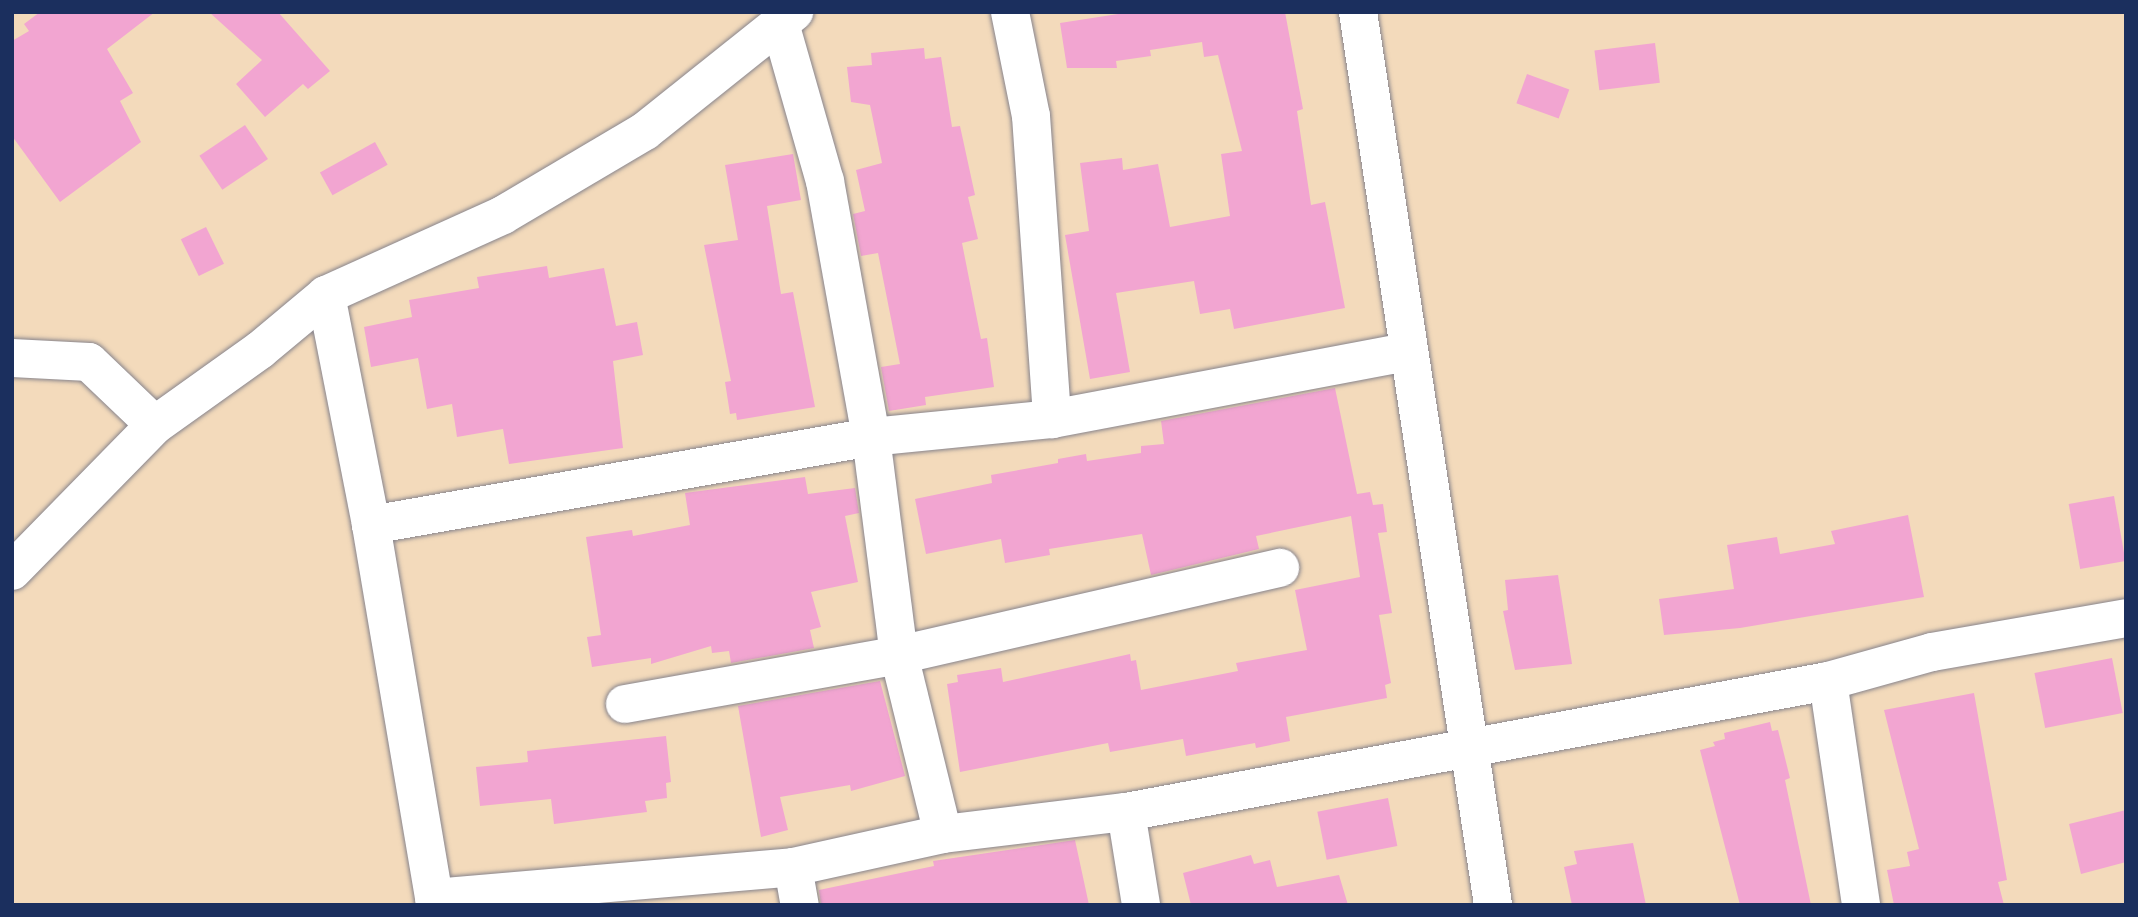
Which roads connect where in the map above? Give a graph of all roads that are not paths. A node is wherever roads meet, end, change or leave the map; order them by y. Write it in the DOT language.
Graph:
graph roads {
  1 [pos="1010,12"];
  2 [pos="1358,12"];
  3 [pos="788,20"];
  4 [pos="326,295"];
  5 [pos="1408,352"];
  6 [pos="12,358"];
  7 [pos="1052,419"];
  8 [pos="155,425"];
  9 [pos="872,437"];
  10 [pos="371,525"];
  11 [pos="1280,568"];
  12 [pos="12,571"];
  13 [pos="2126,618"];
  14 [pos="899,655"];
  15 [pos="1828,681"];
  16 [pos="625,704"];
  17 [pos="1470,750"];
  18 [pos="1126,812"];
  19 [pos="943,834"];
  20 [pos="793,867"];
  21 [pos="435,901"];
  22 [pos="800,905"];
  23 [pos="1141,905"];
  24 [pos="1493,905"];
  25 [pos="1861,905"];
  1 -- 7 [label="street"];
  2 -- 5 [label="street"];
  3 -- 4 [label="street"];
  3 -- 9 [label="street"];
  4 -- 8 [label="street"];
  4 -- 10 [label="street"];
  5 -- 7 [label="street"];
  5 -- 17 [label="street"];
  6 -- 8 [label="street"];
  7 -- 9 [label="street"];
  8 -- 12 [label="street"];
  9 -- 10 [label="street"];
  9 -- 14 [label="street"];
  10 -- 21 [label="street"];
  11 -- 14 [label="street"];
  13 -- 15 [label="street"];
  14 -- 16 [label="street"];
  14 -- 19 [label="street"];
  15 -- 17 [label="street"];
  15 -- 25 [label="street"];
  17 -- 18 [label="street"];
  17 -- 24 [label="street"];
  18 -- 19 [label="street"];
  18 -- 23 [label="street"];
  19 -- 20 [label="street"];
  20 -- 21 [label="street"];
  20 -- 22 [label="street"];
}
